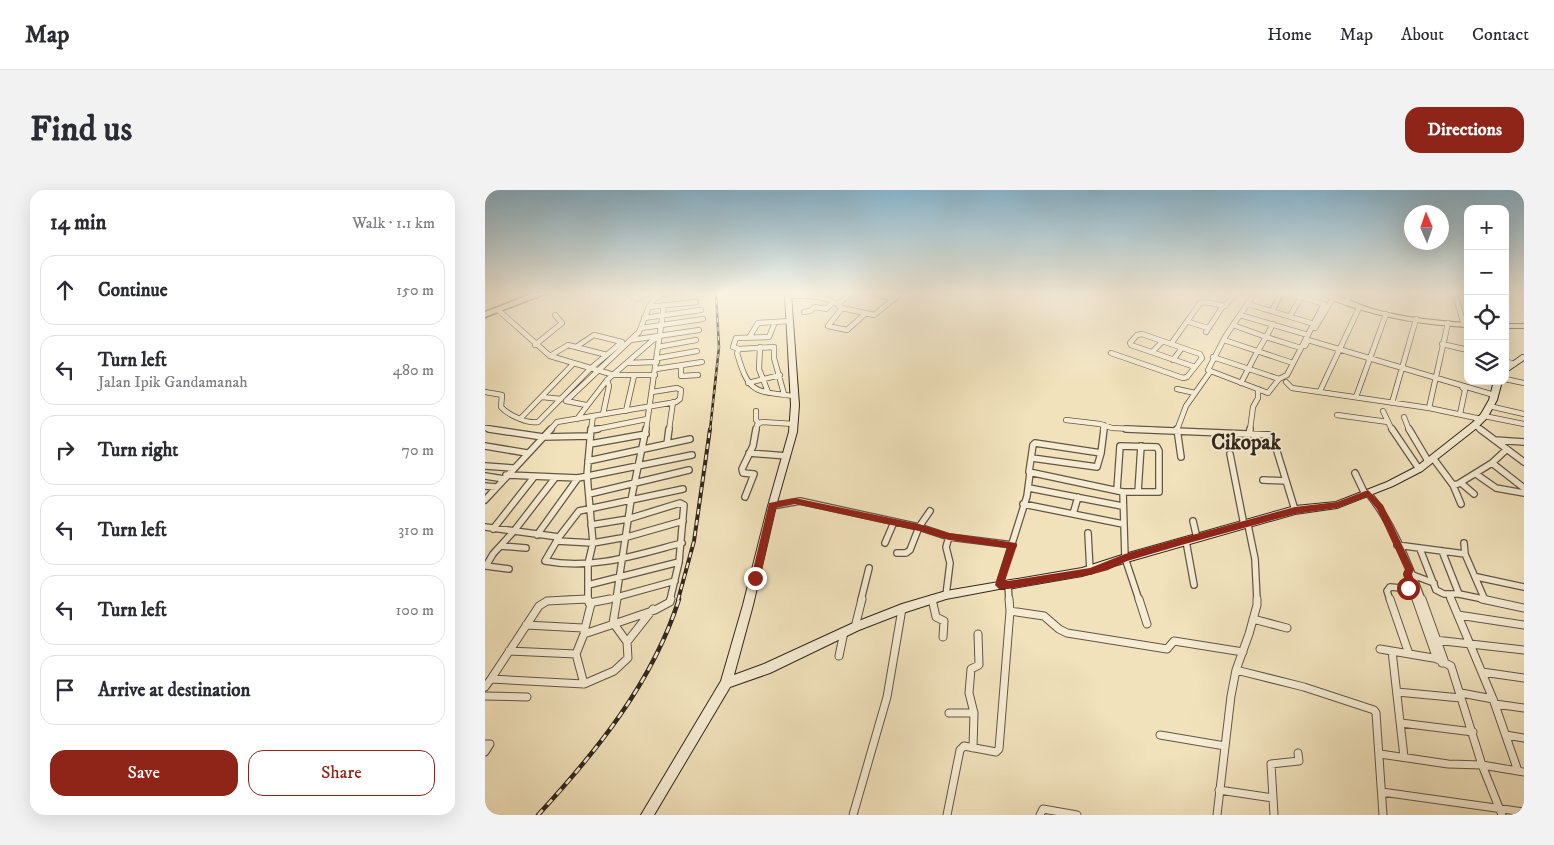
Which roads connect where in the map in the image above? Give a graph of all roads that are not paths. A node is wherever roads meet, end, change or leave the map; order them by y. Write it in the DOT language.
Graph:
graph roads {
  1 [pos="513,323"];
  2 [pos="562,323"];
  3 [pos="642,323"];
  4 [pos="675,323"];
  5 [pos="759,323"];
  6 [pos="774,323"];
  7 [pos="790,323"];
  8 [pos="829,323"];
  9 [pos="855,323"];
  10 [pos="1188,323"];
  11 [pos="1192,323"];
  12 [pos="1212,323"];
  13 [pos="1270,323"];
  14 [pos="1317,323"];
  15 [pos="1351,323"];
  16 [pos="1383,323"];
  17 [pos="1415,323"];
  18 [pos="1448,323"];
  19 [pos="1450,323"];
  20 [pos="1273,324"];
  21 [pos="1314,324"];
  22 [pos="662,325"];
  23 [pos="1233,325"];
  24 [pos="1464,325"];
  25 [pos="1509,326"];
  26 [pos="1524,326"];
  27 [pos="641,328"];
  28 [pos="699,330"];
  29 [pos="659,336"];
  30 [pos="750,336"];
  31 [pos="1267,337"];
  32 [pos="1307,338"];
  33 [pos="1224,339"];
  34 [pos="631,340"];
  35 [pos="696,340"];
  36 [pos="1162,342"];
  37 [pos="1171,344"];
  38 [pos="1442,344"];
  39 [pos="535,345"];
  40 [pos="576,347"];
  41 [pos="658,347"];
  42 [pos="760,347"];
  43 [pos="1182,348"];
  44 [pos="1339,348"];
  45 [pos="739,349"];
  46 [pos="1302,349"];
  47 [pos="1464,349"];
  48 [pos="697,351"];
  49 [pos="1258,351"];
  50 [pos="1152,352"];
  51 [pos="1111,353"];
  52 [pos="607,355"];
  53 [pos="550,356"];
  54 [pos="1213,357"];
  55 [pos="1524,357"];
  56 [pos="1370,358"];
  57 [pos="657,360"];
  58 [pos="1173,360"];
  59 [pos="702,362"];
  60 [pos="1294,362"];
  61 [pos="1509,362"];
  62 [pos="627,363"];
  63 [pos="573,364"];
  64 [pos="1514,364"];
  65 [pos="681,365"];
  66 [pos="1195,366"];
  67 [pos="1402,368"];
  68 [pos="1509,368"];
  69 [pos="590,369"];
  70 [pos="1249,369"];
  71 [pos="596,371"];
  72 [pos="655,372"];
  73 [pos="1210,372"];
  74 [pos="613,375"];
  75 [pos="698,375"];
  76 [pos="780,375"];
  77 [pos="633,376"];
  78 [pos="1435,378"];
  79 [pos="1279,379"];
  80 [pos="607,380"];
  81 [pos="761,380"];
  82 [pos="1509,380"];
  83 [pos="1286,382"];
  84 [pos="1241,383"];
  85 [pos="1524,383"];
  86 [pos="748,384"];
  87 [pos="1497,385"];
  88 [pos="1462,387"];
  89 [pos="1177,389"];
  90 [pos="1258,389"];
  91 [pos="1320,390"];
  92 [pos="485,392"];
  93 [pos="652,392"];
  94 [pos="768,392"];
  95 [pos="1195,393"];
  96 [pos="784,394"];
  97 [pos="1494,395"];
  98 [pos="794,396"];
  99 [pos="542,397"];
  100 [pos="1356,397"];
  101 [pos="561,399"];
  102 [pos="673,402"];
  103 [pos="1392,402"];
  104 [pos="586,405"];
  105 [pos="649,406"];
  106 [pos="1489,406"];
  107 [pos="1429,408"];
  108 [pos="626,410"];
  109 [pos="756,411"];
  110 [pos="1383,411"];
  111 [pos="603,414"];
  112 [pos="1460,414"];
  113 [pos="1524,414"];
  114 [pos="593,416"];
  115 [pos="1337,416"];
  116 [pos="1404,417"];
  117 [pos="521,418"];
  118 [pos="577,419"];
  119 [pos="647,420"];
  120 [pos="1066,420"];
  121 [pos="1479,421"];
  122 [pos="1388,422"];
  123 [pos="759,423"];
  124 [pos="794,424"];
  125 [pos="1524,424"];
  126 [pos="1104,425"];
  127 [pos="485,428"];
  128 [pos="492,429"];
  129 [pos="1177,430"];
  130 [pos="591,433"];
  131 [pos="646,434"];
  132 [pos="485,435"];
  133 [pos="1249,435"];
  134 [pos="543,437"];
  135 [pos="690,440"];
  136 [pos="1496,440"];
  137 [pos="1524,442"];
  138 [pos="590,444"];
  139 [pos="667,444"];
  140 [pos="485,446"];
  141 [pos="1141,446"];
  142 [pos="643,449"];
  143 [pos="1507,449"];
  144 [pos="527,453"];
  145 [pos="749,453"];
  146 [pos="1101,453"];
  147 [pos="1230,454"];
  148 [pos="692,455"];
  149 [pos="787,456"];
  150 [pos="1032,458"];
  151 [pos="1181,458"];
  152 [pos="588,460"];
  153 [pos="1431,460"];
  154 [pos="1524,462"];
  155 [pos="1492,463"];
  156 [pos="639,465"];
  157 [pos="485,466"];
  158 [pos="513,468"];
  159 [pos="1419,468"];
  160 [pos="689,470"];
  161 [pos="1030,473"];
  162 [pos="1355,474"];
  163 [pos="1476,474"];
  164 [pos="587,475"];
  165 [pos="485,476"];
  166 [pos="507,476"];
  167 [pos="534,477"];
  168 [pos="555,478"];
  169 [pos="578,478"];
  170 [pos="1263,480"];
  171 [pos="637,481"];
  172 [pos="1285,481"];
  173 [pos="1461,483"];
  174 [pos="1453,485"];
  175 [pos="485,486"];
  176 [pos="496,488"];
  177 [pos="1029,488"];
  178 [pos="1524,488"];
  179 [pos="683,489"];
  180 [pos="1117,490"];
  181 [pos="1123,492"];
  182 [pos="1138,492"];
  183 [pos="1524,493"];
  184 [pos="589,494"];
  185 [pos="1366,494"];
  186 [pos="1474,494"];
  187 [pos="745,497"];
  188 [pos="1078,497"];
  189 [pos="485,500"];
  190 [pos="631,500"];
  191 [pos="1023,504"];
  192 [pos="1461,504"];
  193 [pos="485,505"];
  194 [pos="772,506"];
  195 [pos="1122,506"];
  196 [pos="589,509"];
  197 [pos="1295,510"];
  198 [pos="930,511"];
  199 [pos="1073,514"];
  200 [pos="628,518"];
  201 [pos="683,521"];
  202 [pos="1193,521"];
  203 [pos="894,522"];
  204 [pos="1123,524"];
  205 [pos="591,525"];
  206 [pos="1246,525"];
  207 [pos="919,527"];
  208 [pos="485,528"];
  209 [pos="493,529"];
  210 [pos="514,531"];
  211 [pos="1088,533"];
  212 [pos="537,535"];
  213 [pos="627,537"];
  214 [pos="949,537"];
  215 [pos="1197,538"];
  216 [pos="558,539"];
  217 [pos="1185,541"];
  218 [pos="1464,542"];
  219 [pos="593,543"];
  220 [pos="682,543"];
  221 [pos="885,544"];
  222 [pos="1013,545"];
  223 [pos="1397,545"];
  224 [pos="501,546"];
  225 [pos="525,548"];
  226 [pos="1420,549"];
  227 [pos="1442,551"];
  228 [pos="897,553"];
  229 [pos="1465,554"];
  230 [pos="623,558"];
  231 [pos="1125,558"];
  232 [pos="679,562"];
  233 [pos="589,564"];
  234 [pos="869,568"];
  235 [pos="509,569"];
  236 [pos="1090,572"];
  237 [pos="1410,573"];
  238 [pos="619,577"];
  239 [pos="1477,577"];
  240 [pos="675,581"];
  241 [pos="1434,583"];
  242 [pos="588,585"];
  243 [pos="1004,585"];
  244 [pos="1194,585"];
  245 [pos="1524,587"];
  246 [pos="1413,589"];
  247 [pos="1459,594"];
  248 [pos="946,595"];
  249 [pos="1449,595"];
  250 [pos="618,597"];
  251 [pos="932,598"];
  252 [pos="1485,600"];
  253 [pos="589,602"];
  254 [pos="1421,605"];
  255 [pos="1524,608"];
  256 [pos="653,609"];
  257 [pos="901,609"];
  258 [pos="1010,611"];
  259 [pos="1458,615"];
  260 [pos="1253,619"];
  261 [pos="613,623"];
  262 [pos="1147,624"];
  263 [pos="526,625"];
  264 [pos="1524,625"];
  265 [pos="855,626"];
  266 [pos="1287,628"];
  267 [pos="583,631"];
  268 [pos="844,632"];
  269 [pos="978,634"];
  270 [pos="943,637"];
  271 [pos="1434,640"];
  272 [pos="627,642"];
  273 [pos="1470,644"];
  274 [pos="1380,649"];
  275 [pos="1524,650"];
  276 [pos="509,651"];
  277 [pos="1392,651"];
  278 [pos="1243,652"];
  279 [pos="576,654"];
  280 [pos="1409,654"];
  281 [pos="839,656"];
  282 [pos="1441,661"];
  283 [pos="1236,670"];
  284 [pos="1482,672"];
  285 [pos="1524,678"];
  286 [pos="491,679"];
  287 [pos="726,683"];
  288 [pos="584,684"];
  289 [pos="485,687"];
  290 [pos="1397,692"];
  291 [pos="485,696"];
  292 [pos="1461,696"];
  293 [pos="527,697"];
  294 [pos="1494,701"];
  295 [pos="1524,708"];
  296 [pos="949,713"];
  297 [pos="974,713"];
  298 [pos="1401,723"];
  299 [pos="1473,732"];
  300 [pos="1160,735"];
  301 [pos="1506,736"];
  302 [pos="1524,738"];
  303 [pos="485,744"];
  304 [pos="1225,746"];
  305 [pos="973,748"];
  306 [pos="485,752"];
  307 [pos="1298,753"];
  308 [pos="1380,754"];
  309 [pos="1404,757"];
  310 [pos="1482,765"];
  311 [pos="1521,772"];
  312 [pos="1219,790"];
  313 [pos="1383,792"];
  314 [pos="1273,798"];
  315 [pos="1501,812"];
  316 [pos="1524,812"];
  317 [pos="647,815"];
  318 [pos="853,815"];
  319 [pos="947,815"];
  320 [pos="1040,815"];
  321 [pos="1071,815"];
  322 [pos="1217,815"];
  323 [pos="1274,815"];
  324 [pos="1383,815"];
  1 -- 39 [label="street"];
  2 -- 39 [label="street"];
  3 -- 27 [label="street"];
  4 -- 22 [label="street"];
  5 -- 30 [label="street"];
  6 -- 30 [label="street"];
  7 -- 98 [label="street"];
  8 -- 9 [label="street"];
  10 -- 37 [label="street"];
  11 -- 12 [label="street"];
  13 -- 20 [label="street"];
  14 -- 32 [label="street"];
  15 -- 44 [label="street"];
  16 -- 56 [label="street"];
  17 -- 67 [label="street"];
  18 -- 38 [label="street"];
  19 -- 24 [label="main road"];
  20 -- 31 [label="street"];
  20 -- 32 [label="street"];
  21 -- 32 [label="street"];
  22 -- 27 [label="street"];
  22 -- 29 [label="street"];
  23 -- 31 [label="street"];
  23 -- 33 [label="street"];
  25 -- 26 [label="main road"];
  27 -- 34 [label="street"];
  28 -- 29 [label="street"];
  29 -- 34 [label="street"];
  29 -- 41 [label="street"];
  29 -- 62 [label="street"];
  30 -- 45 [label="street"];
  31 -- 46 [label="street"];
  31 -- 49 [label="street"];
  32 -- 44 [label="street"];
  32 -- 46 [label="street"];
  33 -- 49 [label="street"];
  33 -- 54 [label="street"];
  34 -- 71 [label="street"];
  35 -- 41 [label="street"];
  36 -- 37 [label="street"];
  36 -- 50 [label="street"];
  36 -- 50 [label="street"];
  37 -- 43 [label="street"];
  38 -- 47 [label="street"];
  38 -- 78 [label="street"];
  39 -- 53 [label="street"];
  40 -- 52 [label="street"];
  40 -- 52 [label="street"];
  40 -- 53 [label="street"];
  41 -- 57 [label="street"];
  42 -- 45 [label="street"];
  42 -- 76 [label="street"];
  42 -- 81 [label="street"];
  43 -- 58 [label="street"];
  43 -- 66 [label="street"];
  44 -- 56 [label="street"];
  44 -- 91 [label="street"];
  45 -- 86 [label="street"];
  46 -- 60 [label="street"];
  48 -- 57 [label="street"];
  49 -- 60 [label="street"];
  49 -- 70 [label="street"];
  50 -- 58 [label="street"];
  51 -- 66 [label="street"];
  52 -- 69 [label="street"];
  53 -- 63 [label="street"];
  54 -- 70 [label="street"];
  54 -- 73 [label="street"];
  55 -- 64 [label="street"];
  56 -- 67 [label="street"];
  56 -- 100 [label="street"];
  57 -- 62 [label="street"];
  57 -- 72 [label="street"];
  58 -- 66 [label="street"];
  59 -- 65 [label="street"];
  60 -- 79 [label="street"];
  61 -- 64 [label="street"];
  62 -- 74 [label="street"];
  63 -- 69 [label="street"];
  63 -- 99 [label="street"];
  64 -- 68 [label="street"];
  65 -- 72 [label="street"];
  65 -- 75 [label="street"];
  67 -- 78 [label="street"];
  67 -- 103 [label="street"];
  69 -- 71 [label="street"];
  69 -- 101 [label="street"];
  70 -- 79 [label="street"];
  70 -- 84 [label="street"];
  71 -- 74 [label="street"];
  71 -- 104 [label="street"];
  72 -- 77 [label="street"];
  72 -- 93 [label="street"];
  73 -- 84 [label="street"];
  73 -- 95 [label="street"];
  74 -- 77 [label="street"];
  74 -- 80 [label="street"];
  76 -- 81 [label="street"];
  76 -- 96 [label="street"];
  77 -- 108 [label="street"];
  78 -- 88 [label="street"];
  78 -- 107 [label="street"];
  79 -- 90 [label="street"];
  80 -- 104 [label="street"];
  80 -- 111 [label="street"];
  81 -- 86 [label="street"];
  81 -- 94 [label="street"];
  82 -- 85 [label="street"];
  83 -- 91 [label="street"];
  84 -- 90 [label="street"];
  86 -- 94 [label="street"];
  87 -- 97 [label="street"];
  88 -- 97 [label="street"];
  88 -- 112 [label="street"];
  89 -- 95 [label="street"];
  90 -- 133 [label="street"];
  91 -- 100 [label="street"];
  92 -- 117 [label="street"];
  93 -- 102 [label="street"];
  93 -- 105 [label="street"];
  94 -- 96 [label="street"];
  95 -- 129 [label="street"];
  96 -- 98 [label="street"];
  97 -- 106 [label="street"];
  98 -- 124 [label="street"];
  99 -- 101 [label="street"];
  99 -- 117 [label="street"];
  100 -- 103 [label="street"];
  101 -- 117 [label="street"];
  102 -- 105 [label="street"];
  102 -- 139 [label="street"];
  103 -- 107 [label="street"];
  104 -- 118 [label="street"];
  105 -- 108 [label="street"];
  105 -- 119 [label="street"];
  106 -- 113 [label="street"];
  106 -- 121 [label="street"];
  107 -- 112 [label="street"];
  108 -- 111 [label="street"];
  109 -- 123 [label="street"];
  110 -- 122 [label="street"];
  111 -- 114 [label="street"];
  112 -- 121 [label="street"];
  114 -- 118 [label="street"];
  114 -- 130 [label="street"];
  115 -- 122 [label="street"];
  116 -- 153 [label="street"];
  118 -- 134 [label="street"];
  119 -- 130 [label="street"];
  119 -- 131 [label="street"];
  120 -- 126 [label="street"];
  121 -- 125 [label="street"];
  121 -- 136 [label="street"];
  121 -- 153 [label="street"];
  122 -- 159 [label="street"];
  123 -- 124 [label="street"];
  123 -- 145 [label="street"];
  124 -- 149 [label="street"];
  126 -- 129 [label="street"];
  126 -- 146 [label="street"];
  127 -- 128 [label="street"];
  128 -- 132 [label="street"];
  128 -- 134 [label="street"];
  129 -- 133 [label="street"];
  129 -- 151 [label="street"];
  130 -- 134 [label="street"];
  130 -- 138 [label="street"];
  131 -- 138 [label="street"];
  131 -- 142 [label="street"];
  133 -- 172 [label="street"];
  134 -- 144 [label="street"];
  135 -- 139 [label="street"];
  136 -- 137 [label="street"];
  136 -- 143 [label="street"];
  138 -- 152 [label="street"];
  139 -- 142 [label="street"];
  140 -- 144 [label="street"];
  141 -- 180 [label="street"];
  141 -- 182 [label="street"];
  141 -- 182 [label="street"];
  142 -- 152 [label="street"];
  142 -- 156 [label="street"];
  143 -- 154 [label="street"];
  143 -- 155 [label="street"];
  144 -- 158 [label="street"];
  145 -- 149 [label="street"];
  145 -- 187 [label="street"];
  146 -- 150 [label="street"];
  146 -- 150 [label="street"];
  147 -- 206 [label="street"];
  148 -- 156 [label="street"];
  149 -- 194 [label="street"];
  150 -- 161 [label="street"];
  152 -- 164 [label="street"];
  153 -- 159 [label="street"];
  153 -- 174 [label="street"];
  155 -- 163 [label="street"];
  155 -- 178 [label="street"];
  156 -- 164 [label="street"];
  156 -- 171 [label="street"];
  157 -- 158 [label="street"];
  158 -- 166 [label="street"];
  159 -- 185 [label="street"];
  160 -- 171 [label="street"];
  161 -- 177 [label="street"];
  161 -- 180 [label="street"];
  162 -- 185 [label="street"];
  163 -- 173 [label="street"];
  163 -- 183 [label="street"];
  164 -- 169 [label="street"];
  164 -- 184 [label="street"];
  165 -- 166 [label="street"];
  166 -- 167 [label="street"];
  166 -- 176 [label="street"];
  166 -- 193 [label="street"];
  167 -- 168 [label="street"];
  167 -- 209 [label="street"];
  168 -- 169 [label="street"];
  168 -- 210 [label="street"];
  169 -- 212 [label="street"];
  170 -- 172 [label="street"];
  171 -- 184 [label="street"];
  171 -- 190 [label="street"];
  172 -- 197 [label="street"];
  173 -- 174 [label="street"];
  173 -- 186 [label="street"];
  174 -- 192 [label="street"];
  175 -- 176 [label="street"];
  176 -- 189 [label="street"];
  177 -- 188 [label="street"];
  177 -- 191 [label="street"];
  179 -- 190 [label="street"];
  180 -- 181 [label="street"];
  181 -- 182 [label="street"];
  181 -- 195 [label="street"];
  184 -- 196 [label="street"];
  185 -- 197 [label="street"];
  185 -- 223 [label="street"];
  188 -- 195 [label="street"];
  188 -- 199 [label="street"];
  190 -- 196 [label="street"];
  190 -- 200 [label="street"];
  191 -- 199 [label="street"];
  191 -- 222 [label="street"];
  194 -- 203 [label="street"];
  194 -- 287 [label="street"];
  195 -- 204 [label="street"];
  196 -- 205 [label="street"];
  196 -- 216 [label="street"];
  197 -- 206 [label="street"];
  198 -- 207 [label="street"];
  199 -- 204 [label="street"];
  200 -- 201 [label="street"];
  200 -- 205 [label="street"];
  200 -- 213 [label="street"];
  201 -- 213 [label="street"];
  201 -- 220 [label="street"];
  202 -- 215 [label="street"];
  203 -- 207 [label="street"];
  203 -- 221 [label="street"];
  204 -- 231 [label="street"];
  205 -- 219 [label="street"];
  206 -- 215 [label="street"];
  206 -- 260 [label="street"];
  207 -- 214 [label="street"];
  207 -- 228 [label="street"];
  208 -- 209 [label="street"];
  209 -- 210 [label="street"];
  210 -- 212 [label="street"];
  210 -- 224 [label="street"];
  211 -- 236 [label="street"];
  212 -- 216 [label="street"];
  213 -- 219 [label="street"];
  213 -- 230 [label="street"];
  214 -- 222 [label="street"];
  214 -- 248 [label="street"];
  215 -- 217 [label="street"];
  216 -- 219 [label="street"];
  216 -- 233 [label="street"];
  217 -- 231 [label="street"];
  217 -- 244 [label="street"];
  218 -- 229 [label="street"];
  219 -- 233 [label="street"];
  220 -- 230 [label="street"];
  220 -- 232 [label="street"];
  222 -- 243 [label="street"];
  223 -- 226 [label="street"];
  223 -- 237 [label="street"];
  224 -- 225 [label="street"];
  224 -- 235 [label="street"];
  226 -- 227 [label="street"];
  226 -- 241 [label="street"];
  227 -- 229 [label="street"];
  227 -- 247 [label="street"];
  229 -- 239 [label="street"];
  230 -- 233 [label="street"];
  230 -- 238 [label="street"];
  231 -- 236 [label="street"];
  231 -- 262 [label="street"];
  232 -- 238 [label="street"];
  232 -- 240 [label="street"];
  233 -- 242 [label="street"];
  234 -- 265 [label="street"];
  236 -- 243 [label="street"];
  237 -- 241 [label="street"];
  237 -- 246 [label="street"];
  237 -- 254 [label="street"];
  238 -- 242 [label="street"];
  238 -- 250 [label="street"];
  239 -- 245 [label="street"];
  239 -- 252 [label="street"];
  240 -- 250 [label="street"];
  240 -- 256 [label="street"];
  241 -- 249 [label="street"];
  242 -- 253 [label="street"];
  243 -- 248 [label="street"];
  243 -- 258 [label="street"];
  246 -- 254 [label="street"];
  246 -- 280 [label="street"];
  247 -- 249 [label="street"];
  247 -- 252 [label="street"];
  248 -- 251 [label="street"];
  249 -- 259 [label="street"];
  250 -- 253 [label="street"];
  250 -- 261 [label="street"];
  251 -- 257 [label="street"];
  251 -- 270 [label="street"];
  252 -- 255 [label="street"];
  253 -- 263 [label="street"];
  253 -- 267 [label="street"];
  254 -- 271 [label="street"];
  256 -- 261 [label="street"];
  256 -- 272 [label="street"];
  257 -- 265 [label="street"];
  257 -- 318 [label="street"];
  258 -- 278 [label="street"];
  258 -- 305 [label="street"];
  259 -- 264 [label="street"];
  259 -- 273 [label="street"];
  260 -- 266 [label="street"];
  260 -- 278 [label="street"];
  261 -- 267 [label="street"];
  261 -- 272 [label="street"];
  263 -- 267 [label="street"];
  263 -- 276 [label="street"];
  265 -- 268 [label="street"];
  267 -- 279 [label="street"];
  268 -- 281 [label="street"];
  268 -- 287 [label="street"];
  269 -- 297 [label="street"];
  271 -- 273 [label="street"];
  271 -- 282 [label="street"];
  272 -- 288 [label="street"];
  273 -- 275 [label="street"];
  273 -- 284 [label="street"];
  274 -- 277 [label="street"];
  276 -- 279 [label="street"];
  276 -- 286 [label="street"];
  277 -- 280 [label="street"];
  277 -- 290 [label="street"];
  278 -- 283 [label="street"];
  279 -- 288 [label="street"];
  280 -- 282 [label="street"];
  282 -- 292 [label="street"];
  283 -- 304 [label="street"];
  283 -- 308 [label="street"];
  284 -- 285 [label="street"];
  284 -- 294 [label="street"];
  286 -- 288 [label="street"];
  286 -- 289 [label="street"];
  287 -- 317 [label="street"];
  290 -- 292 [label="street"];
  290 -- 298 [label="street"];
  291 -- 293 [label="street"];
  292 -- 294 [label="street"];
  292 -- 299 [label="street"];
  294 -- 295 [label="street"];
  294 -- 301 [label="street"];
  296 -- 297 [label="street"];
  297 -- 305 [label="street"];
  298 -- 299 [label="street"];
  298 -- 309 [label="street"];
  299 -- 310 [label="street"];
  300 -- 304 [label="street"];
  301 -- 302 [label="street"];
  301 -- 311 [label="street"];
  303 -- 306 [label="street"];
  304 -- 312 [label="street"];
  305 -- 319 [label="street"];
  307 -- 314 [label="street"];
  308 -- 309 [label="street"];
  308 -- 313 [label="street"];
  309 -- 310 [label="street"];
  310 -- 311 [label="street"];
  310 -- 315 [label="street"];
  312 -- 314 [label="street"];
  312 -- 322 [label="street"];
  313 -- 315 [label="street"];
  313 -- 324 [label="street"];
  314 -- 323 [label="street"];
  315 -- 316 [label="street"];
  320 -- 321 [label="street"];
}
